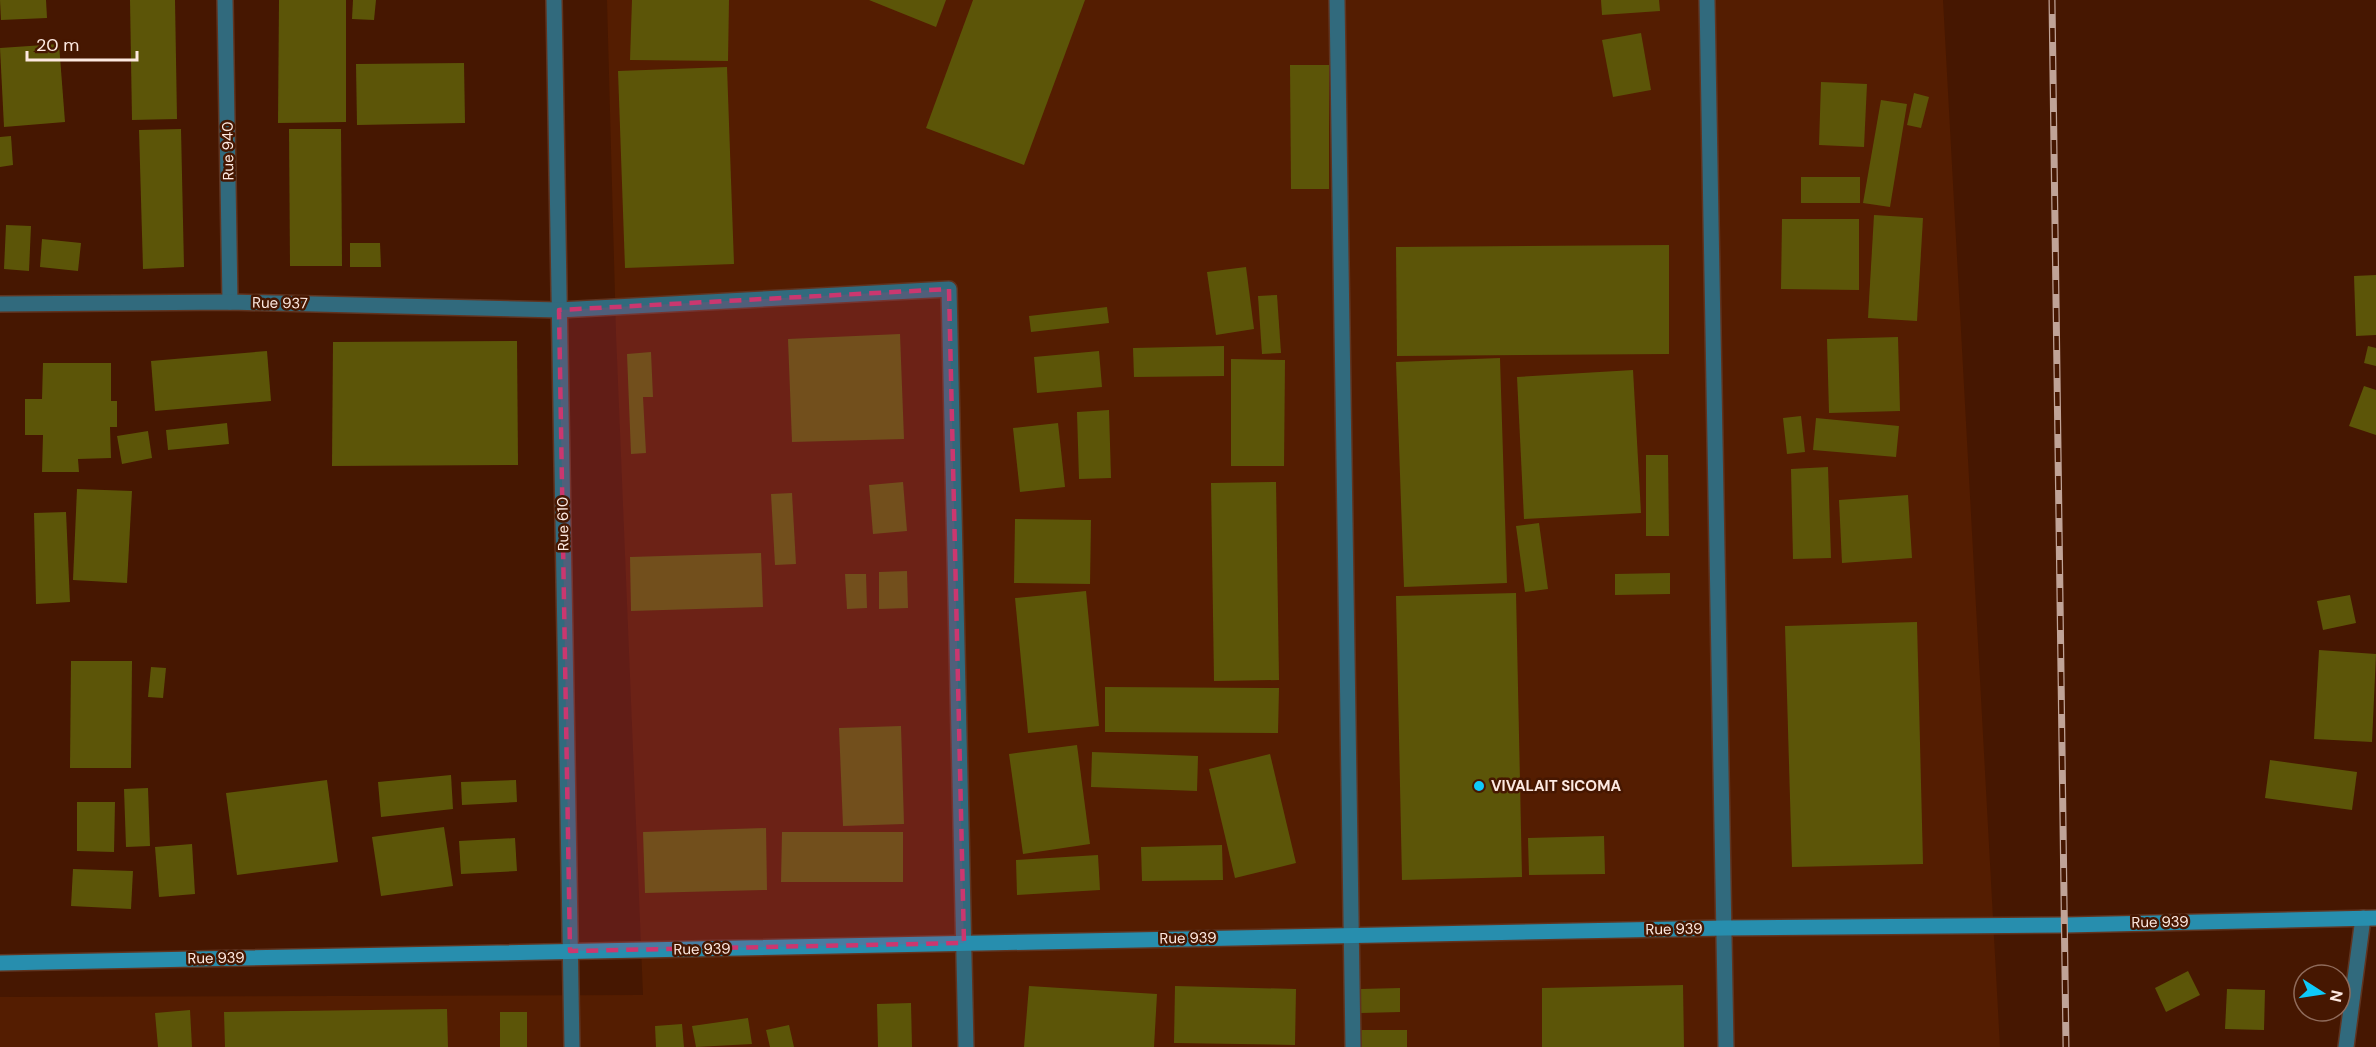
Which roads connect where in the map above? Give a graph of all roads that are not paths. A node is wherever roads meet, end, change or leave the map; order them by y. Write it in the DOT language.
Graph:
graph roads {
  1 [pos="225,0"];
  2 [pos="554,0"];
  3 [pos="1337,0"];
  4 [pos="1707,0"];
  5 [pos="230,302"];
  6 [pos="0,304"];
  7 [pos="559,310"];
  8 [pos="2369,918"];
  9 [pos="1724,928"];
  10 [pos="1352,935"];
  11 [pos="964,943"];
  12 [pos="570,951"];
  13 [pos="0,963"];
  14 [pos="572,1047"];
  15 [pos="966,1047"];
  16 [pos="1353,1047"];
  17 [pos="1726,1047"];
  18 [pos="2346,1047"];
  1 -- 5 [label="street, Rue 940"];
  2 -- 7 [label="street, Rue 610"];
  3 -- 10 [label="street"];
  4 -- 9 [label="street"];
  5 -- 6 [label="street, Rue 937"];
  5 -- 7 [label="street, Rue 937"];
  7 -- 11 [label="street, Rue 937"];
  7 -- 12 [label="street, Rue 610"];
  8 -- 9 [label="main road, Rue 939"];
  8 -- 18 [label="street"];
  9 -- 10 [label="main road, Rue 939"];
  9 -- 17 [label="street"];
  10 -- 11 [label="main road, Rue 939"];
  10 -- 16 [label="street"];
  11 -- 12 [label="main road, Rue 939"];
  11 -- 15 [label="street"];
  12 -- 13 [label="main road, Rue 939"];
  12 -- 14 [label="street, Rue 610"];
}
